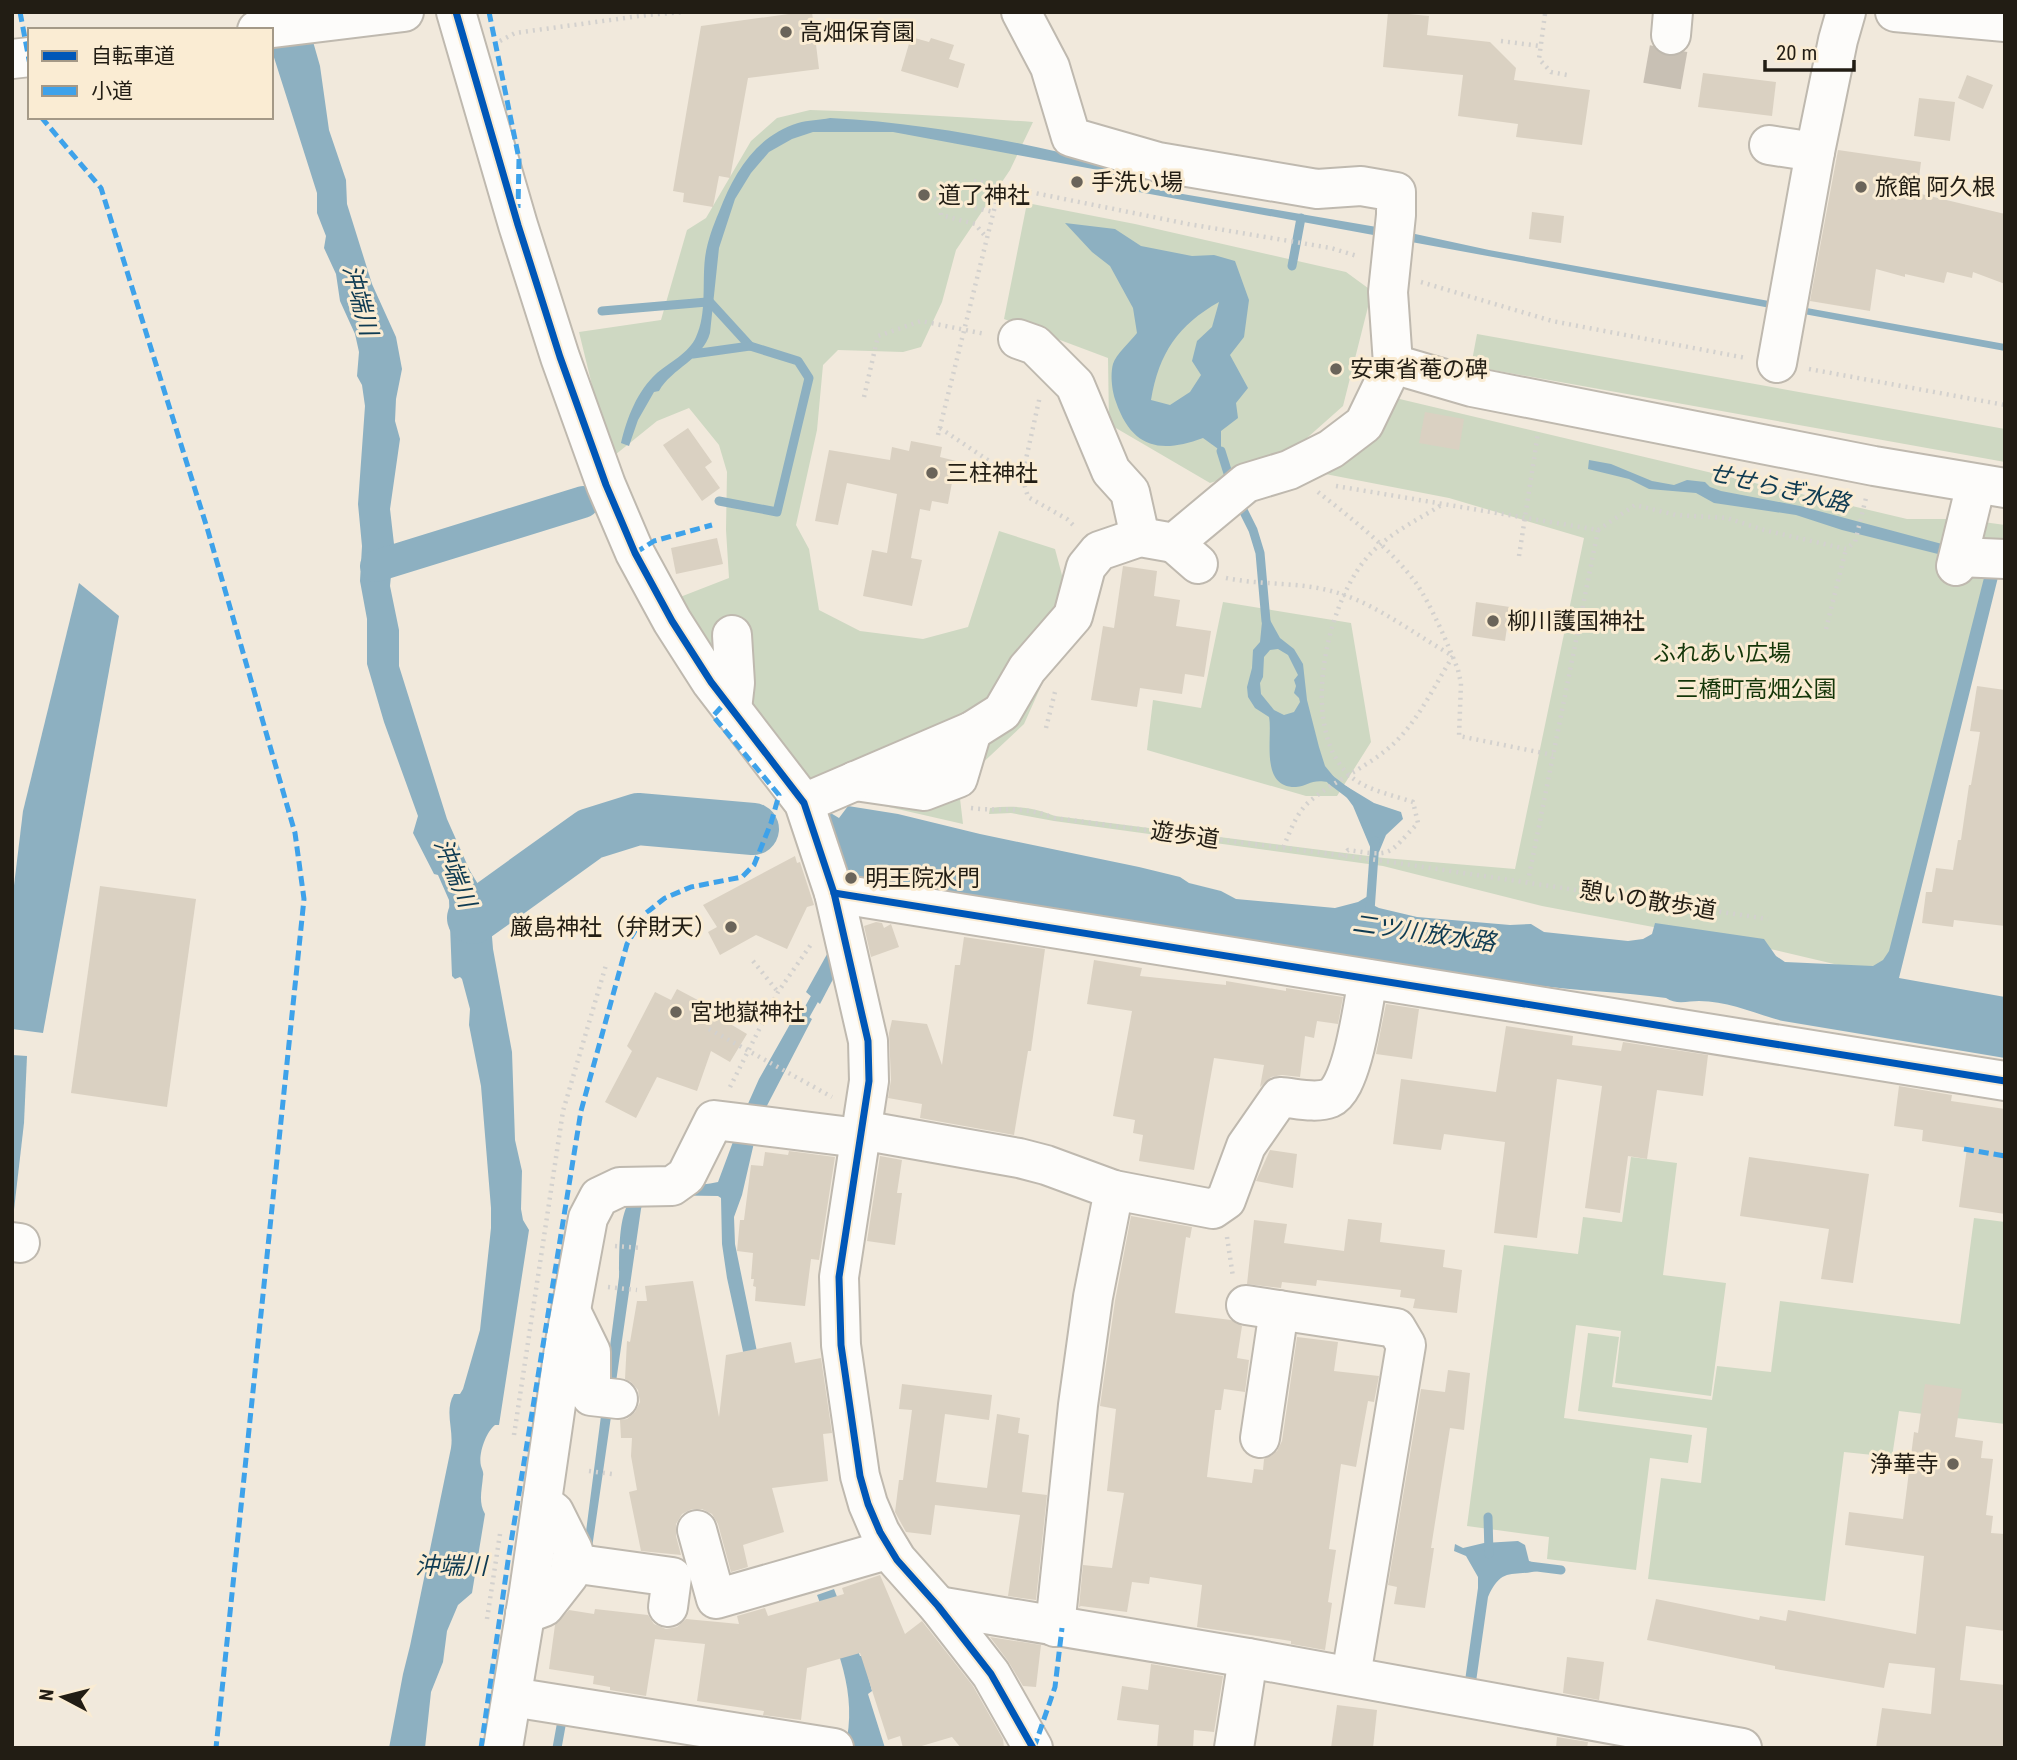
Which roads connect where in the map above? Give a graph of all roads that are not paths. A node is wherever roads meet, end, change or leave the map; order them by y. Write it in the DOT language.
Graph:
graph roads {
  1 [pos="404,12"];
  2 [pos="456,12"];
  3 [pos="1021,12"];
  4 [pos="1846,12"];
  5 [pos="1895,12"];
  6 [pos="2005,22"];
  7 [pos="273,28"];
  8 [pos="1769,145"];
  9 [pos="1815,152"];
  10 [pos="1033,349"];
  11 [pos="1777,363"];
  12 [pos="1393,364"];
  13 [pos="1991,486"];
  14 [pos="1171,548"];
  15 [pos="2005,559"];
  16 [pos="732,635"];
  17 [pos="732,709"];
  18 [pos="804,803"];
  19 [pos="835,900"];
  20 [pos="1368,979"];
  21 [pos="2005,1081"];
  22 [pos="861,1128"];
  23 [pos="1114,1190"];
  24 [pos="570,1311"];
  25 [pos="609,1398"];
  26 [pos="1260,1438"];
  27 [pos="541,1503"];
  28 [pos="697,1530"];
  29 [pos="890,1549"];
  30 [pos="581,1565"];
  31 [pos="938,1606"];
  32 [pos="667,1607"];
  33 [pos="525,1614"];
  34 [pos="1055,1627"];
  35 [pos="1248,1658"];
  36 [pos="1351,1676"];
  37 [pos="512,1697"];
  38 [pos="503,1748"];
  39 [pos="834,1748"];
  40 [pos="1033,1748"];
  41 [pos="1234,1748"];
  42 [pos="1742,1748"];
  1 -- 7 [label="main road"];
  2 -- 17 [label="main road"];
  3 -- 12 [label="main road"];
  4 -- 9 [label="main road"];
  5 -- 6 [label="main road"];
  8 -- 9 [label="main road"];
  9 -- 11 [label="main road"];
  10 -- 14 [label="main road"];
  12 -- 13 [label="main road"];
  12 -- 14 [label="main road"];
  13 -- 15 [label="main road"];
  14 -- 18 [label="main road"];
  16 -- 17 [label="main road"];
  17 -- 18 [label="main road"];
  18 -- 19 [label="main road"];
  19 -- 20 [label="main road"];
  19 -- 22 [label="main road"];
  20 -- 21 [label="main road"];
  20 -- 23 [label="main road"];
  22 -- 23 [label="main road"];
  22 -- 24 [label="main road"];
  22 -- 29 [label="main road"];
  23 -- 34 [label="main road"];
  24 -- 25 [label="main road"];
  24 -- 27 [label="main road"];
  26 -- 36 [label="main road"];
  27 -- 30 [label="main road"];
  27 -- 33 [label="main road"];
  28 -- 29 [label="main road"];
  29 -- 31 [label="main road"];
  30 -- 32 [label="main road"];
  30 -- 33 [label="main road"];
  31 -- 34 [label="main road"];
  31 -- 40 [label="main road"];
  33 -- 37 [label="main road"];
  34 -- 35 [label="main road"];
  35 -- 36 [label="main road"];
  35 -- 41 [label="main road"];
  36 -- 42 [label="main road"];
  37 -- 38 [label="main road"];
  37 -- 39 [label="main road"];
}
